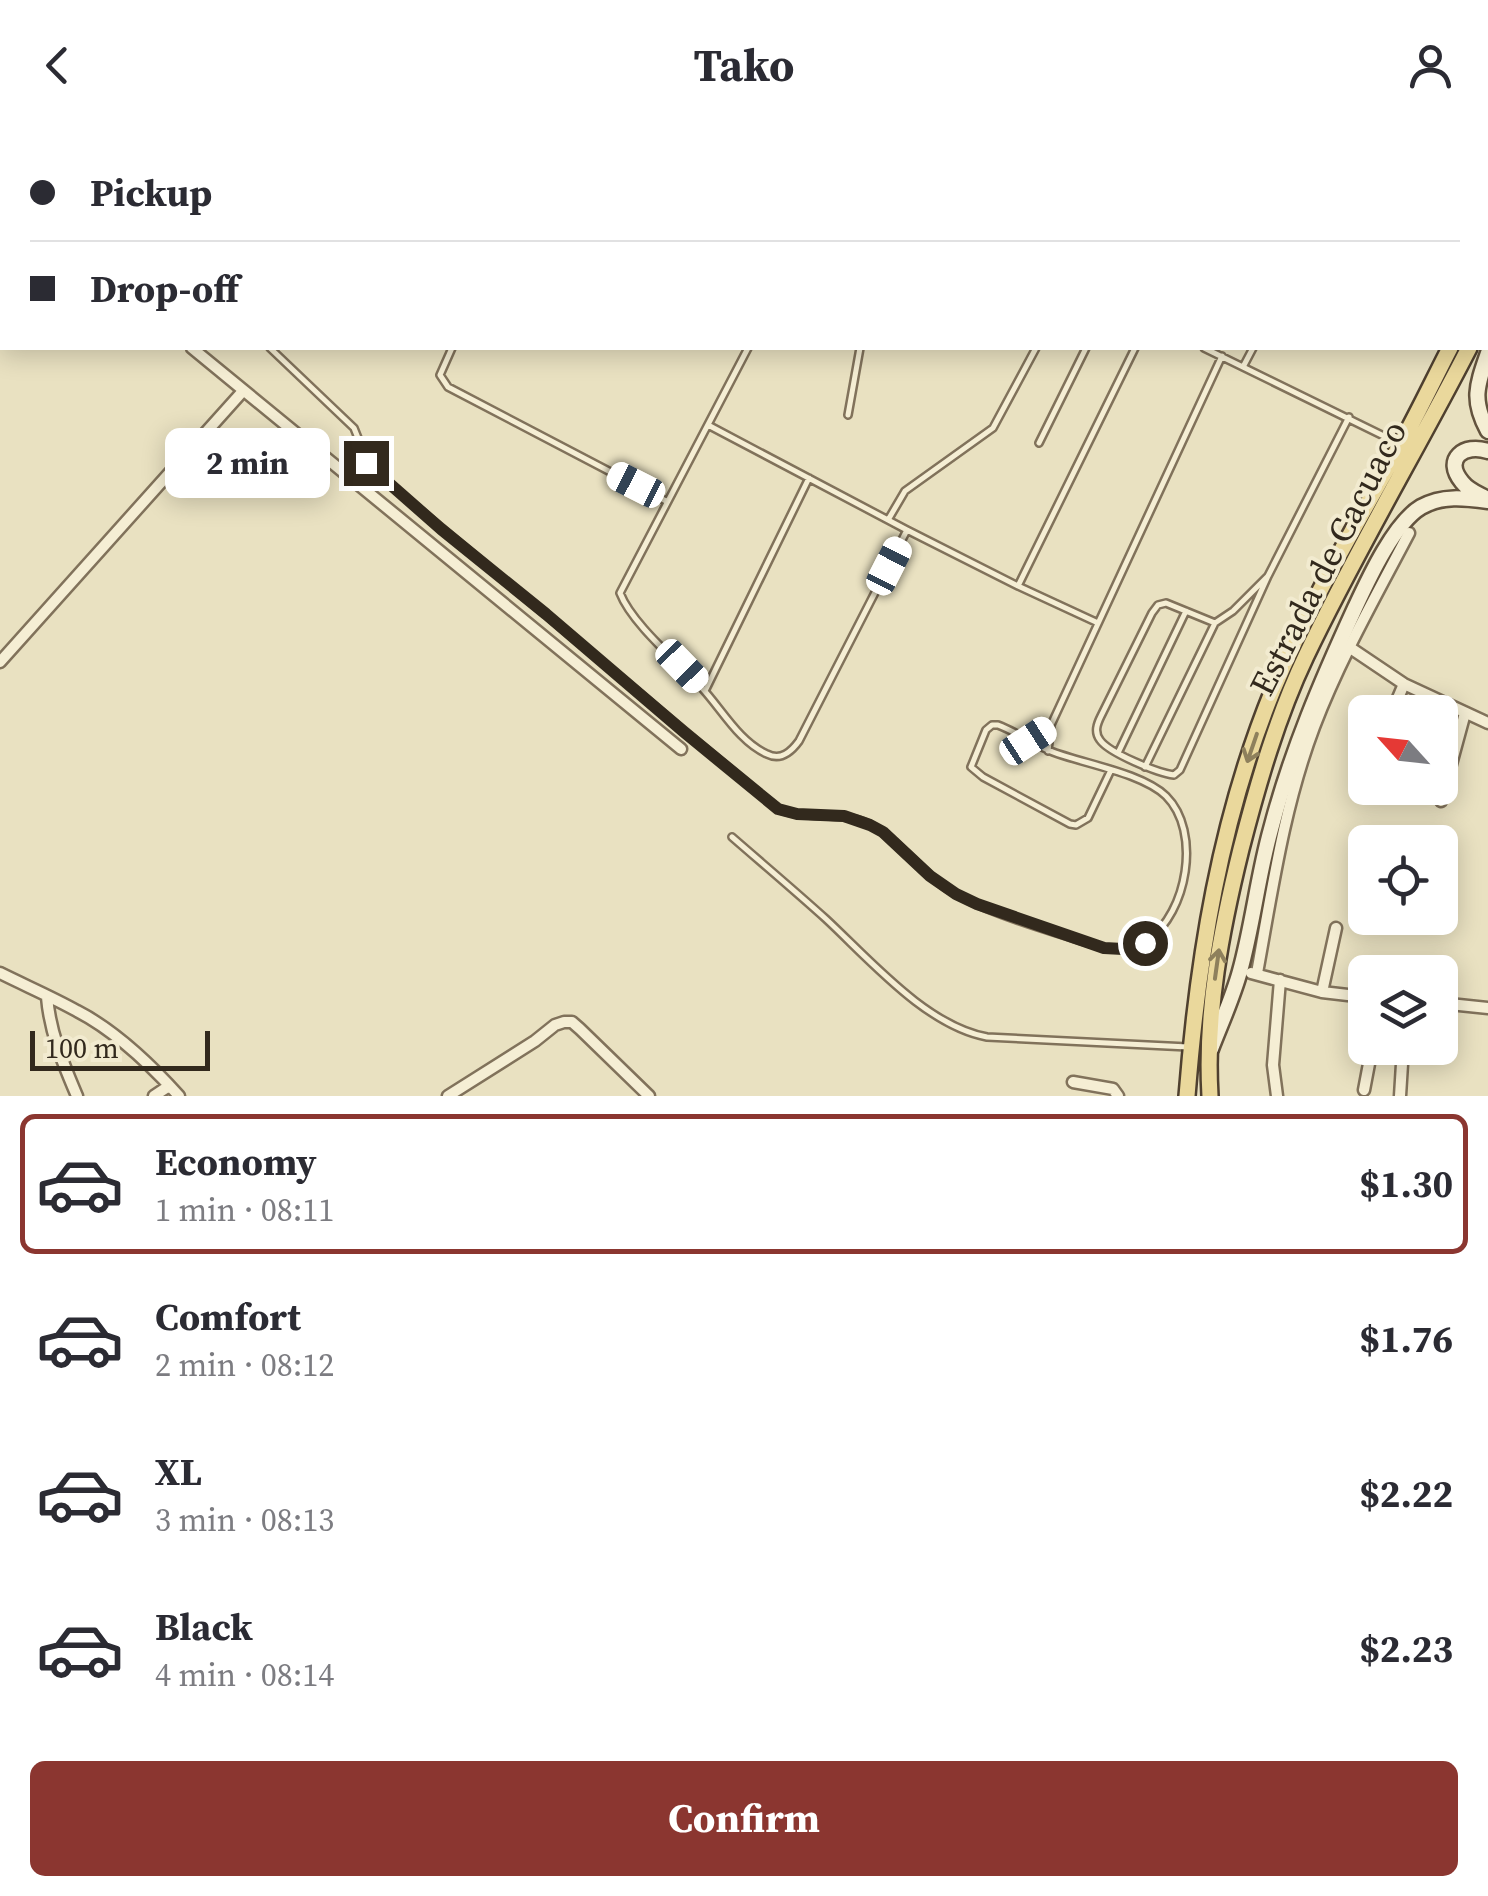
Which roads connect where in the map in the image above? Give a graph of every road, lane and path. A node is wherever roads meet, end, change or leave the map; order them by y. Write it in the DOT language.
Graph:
graph roads {
  1 [pos="194,350"];
  2 [pos="272,350"];
  3 [pos="451,350"];
  4 [pos="747,350"];
  5 [pos="860,350"];
  6 [pos="1035,350"];
  7 [pos="1085,350"];
  8 [pos="1134,350"];
  9 [pos="1208,350"];
  10 [pos="1253,350"];
  11 [pos="1449,350"];
  12 [pos="1468,350"];
  13 [pos="1488,353"];
  14 [pos="1222,356"];
  15 [pos="1243,367"];
  16 [pos="243,391"];
  17 [pos="848,415"];
  18 [pos="1349,418"];
  19 [pos="708,425"];
  20 [pos="1488,431"];
  21 [pos="1039,443"];
  22 [pos="1401,444"];
  23 [pos="1488,451"];
  24 [pos="809,478"];
  25 [pos="1488,500"];
  26 [pos="666,501"];
  27 [pos="888,520"];
  28 [pos="907,530"];
  29 [pos="1409,533"];
  30 [pos="1268,576"];
  31 [pos="1018,586"];
  32 [pos="1186,610"];
  33 [pos="1098,623"];
  34 [pos="1215,623"];
  35 [pos="1349,647"];
  36 [pos="0,662"];
  37 [pos="1404,684"];
  38 [pos="705,691"];
  39 [pos="1399,695"];
  40 [pos="1465,713"];
  41 [pos="1488,723"];
  42 [pos="1051,725"];
  43 [pos="1458,739"];
  44 [pos="1028,741"];
  45 [pos="681,750"];
  46 [pos="1048,751"];
  47 [pos="1118,753"];
  48 [pos="1145,766"];
  49 [pos="1111,770"];
  50 [pos="732,837"];
  51 [pos="1336,928"];
  52 [pos="1240,971"];
  53 [pos="0,972"];
  54 [pos="1256,974"];
  55 [pos="1280,980"];
  56 [pos="1322,992"];
  57 [pos="1348,994"];
  58 [pos="47,996"];
  59 [pos="1458,1005"];
  60 [pos="1488,1008"];
  61 [pos="1191,1048"];
  62 [pos="1208,1060"];
  63 [pos="1369,1065"];
  64 [pos="1402,1065"];
  65 [pos="1073,1082"];
  66 [pos="169,1086"];
  67 [pos="1364,1090"];
  68 [pos="78,1096"];
  69 [pos="154,1096"];
  70 [pos="179,1096"];
  71 [pos="448,1096"];
  72 [pos="648,1096"];
  73 [pos="1118,1096"];
  74 [pos="1188,1096"];
  75 [pos="1210,1096"];
  76 [pos="1277,1096"];
  77 [pos="1400,1096"];
  1 -- 16 [label="street"];
  2 -- 49 [label="lane"];
  3 -- 26 [label="lane"];
  4 -- 19 [label="lane"];
  5 -- 17 [label="lane"];
  6 -- 27 [label="lane"];
  7 -- 21 [label="lane"];
  8 -- 31 [label="lane"];
  9 -- 14 [label="lane"];
  10 -- 15 [label="lane"];
  11 -- 22 [label="main road, Estrada de Cacuaco"];
  62 -- 12 [label="main road, Estrada de Cacuaco, one-way"];
  13 -- 20 [label="main road"];
  14 -- 15 [label="lane"];
  14 -- 33 [label="lane"];
  15 -- 18 [label="lane"];
  16 -- 36 [label="street"];
  16 -- 45 [label="street"];
  18 -- 22 [label="lane"];
  18 -- 30 [label="lane"];
  19 -- 24 [label="lane"];
  19 -- 26 [label="lane"];
  22 -- 61 [label="main road, Estrada de Cacuaco, one-way"];
  23 -- 25 [label="main road"];
  24 -- 27 [label="lane"];
  24 -- 38 [label="lane"];
  25 -- 52 [label="main road"];
  26 -- 38 [label="lane"];
  27 -- 28 [label="lane"];
  28 -- 31 [label="lane"];
  28 -- 38 [label="lane"];
  29 -- 35 [label="street"];
  30 -- 34 [label="lane"];
  30 -- 48 [label="lane"];
  31 -- 33 [label="lane"];
  32 -- 34 [label="lane"];
  32 -- 47 [label="lane"];
  32 -- 47 [label="lane"];
  33 -- 42 [label="lane"];
  34 -- 48 [label="lane"];
  35 -- 37 [label="street"];
  35 -- 54 [label="street"];
  37 -- 39 [label="street"];
  37 -- 40 [label="street"];
  40 -- 41 [label="street"];
  40 -- 43 [label="street"];
  42 -- 44 [label="lane"];
  42 -- 46 [label="lane"];
  44 -- 46 [label="lane"];
  44 -- 49 [label="lane"];
  46 -- 49 [label="lane"];
  47 -- 48 [label="lane"];
  50 -- 61 [label="lane"];
  51 -- 56 [label="street"];
  52 -- 54 [label="street"];
  52 -- 62 [label="main road"];
  53 -- 58 [label="street"];
  54 -- 55 [label="street"];
  55 -- 56 [label="street"];
  55 -- 76 [label="street"];
  56 -- 57 [label="street"];
  58 -- 66 [label="street"];
  58 -- 68 [label="street"];
  59 -- 60 [label="street"];
  61 -- 74 [label="main road, Estrada de Cacuaco"];
  62 -- 75 [label="main road, Estrada de Cacuaco"];
  63 -- 67 [label="street"];
  64 -- 77 [label="street"];
  65 -- 73 [label="street"];
  66 -- 69 [label="street"];
  66 -- 70 [label="street"];
  71 -- 72 [label="street"];
}
